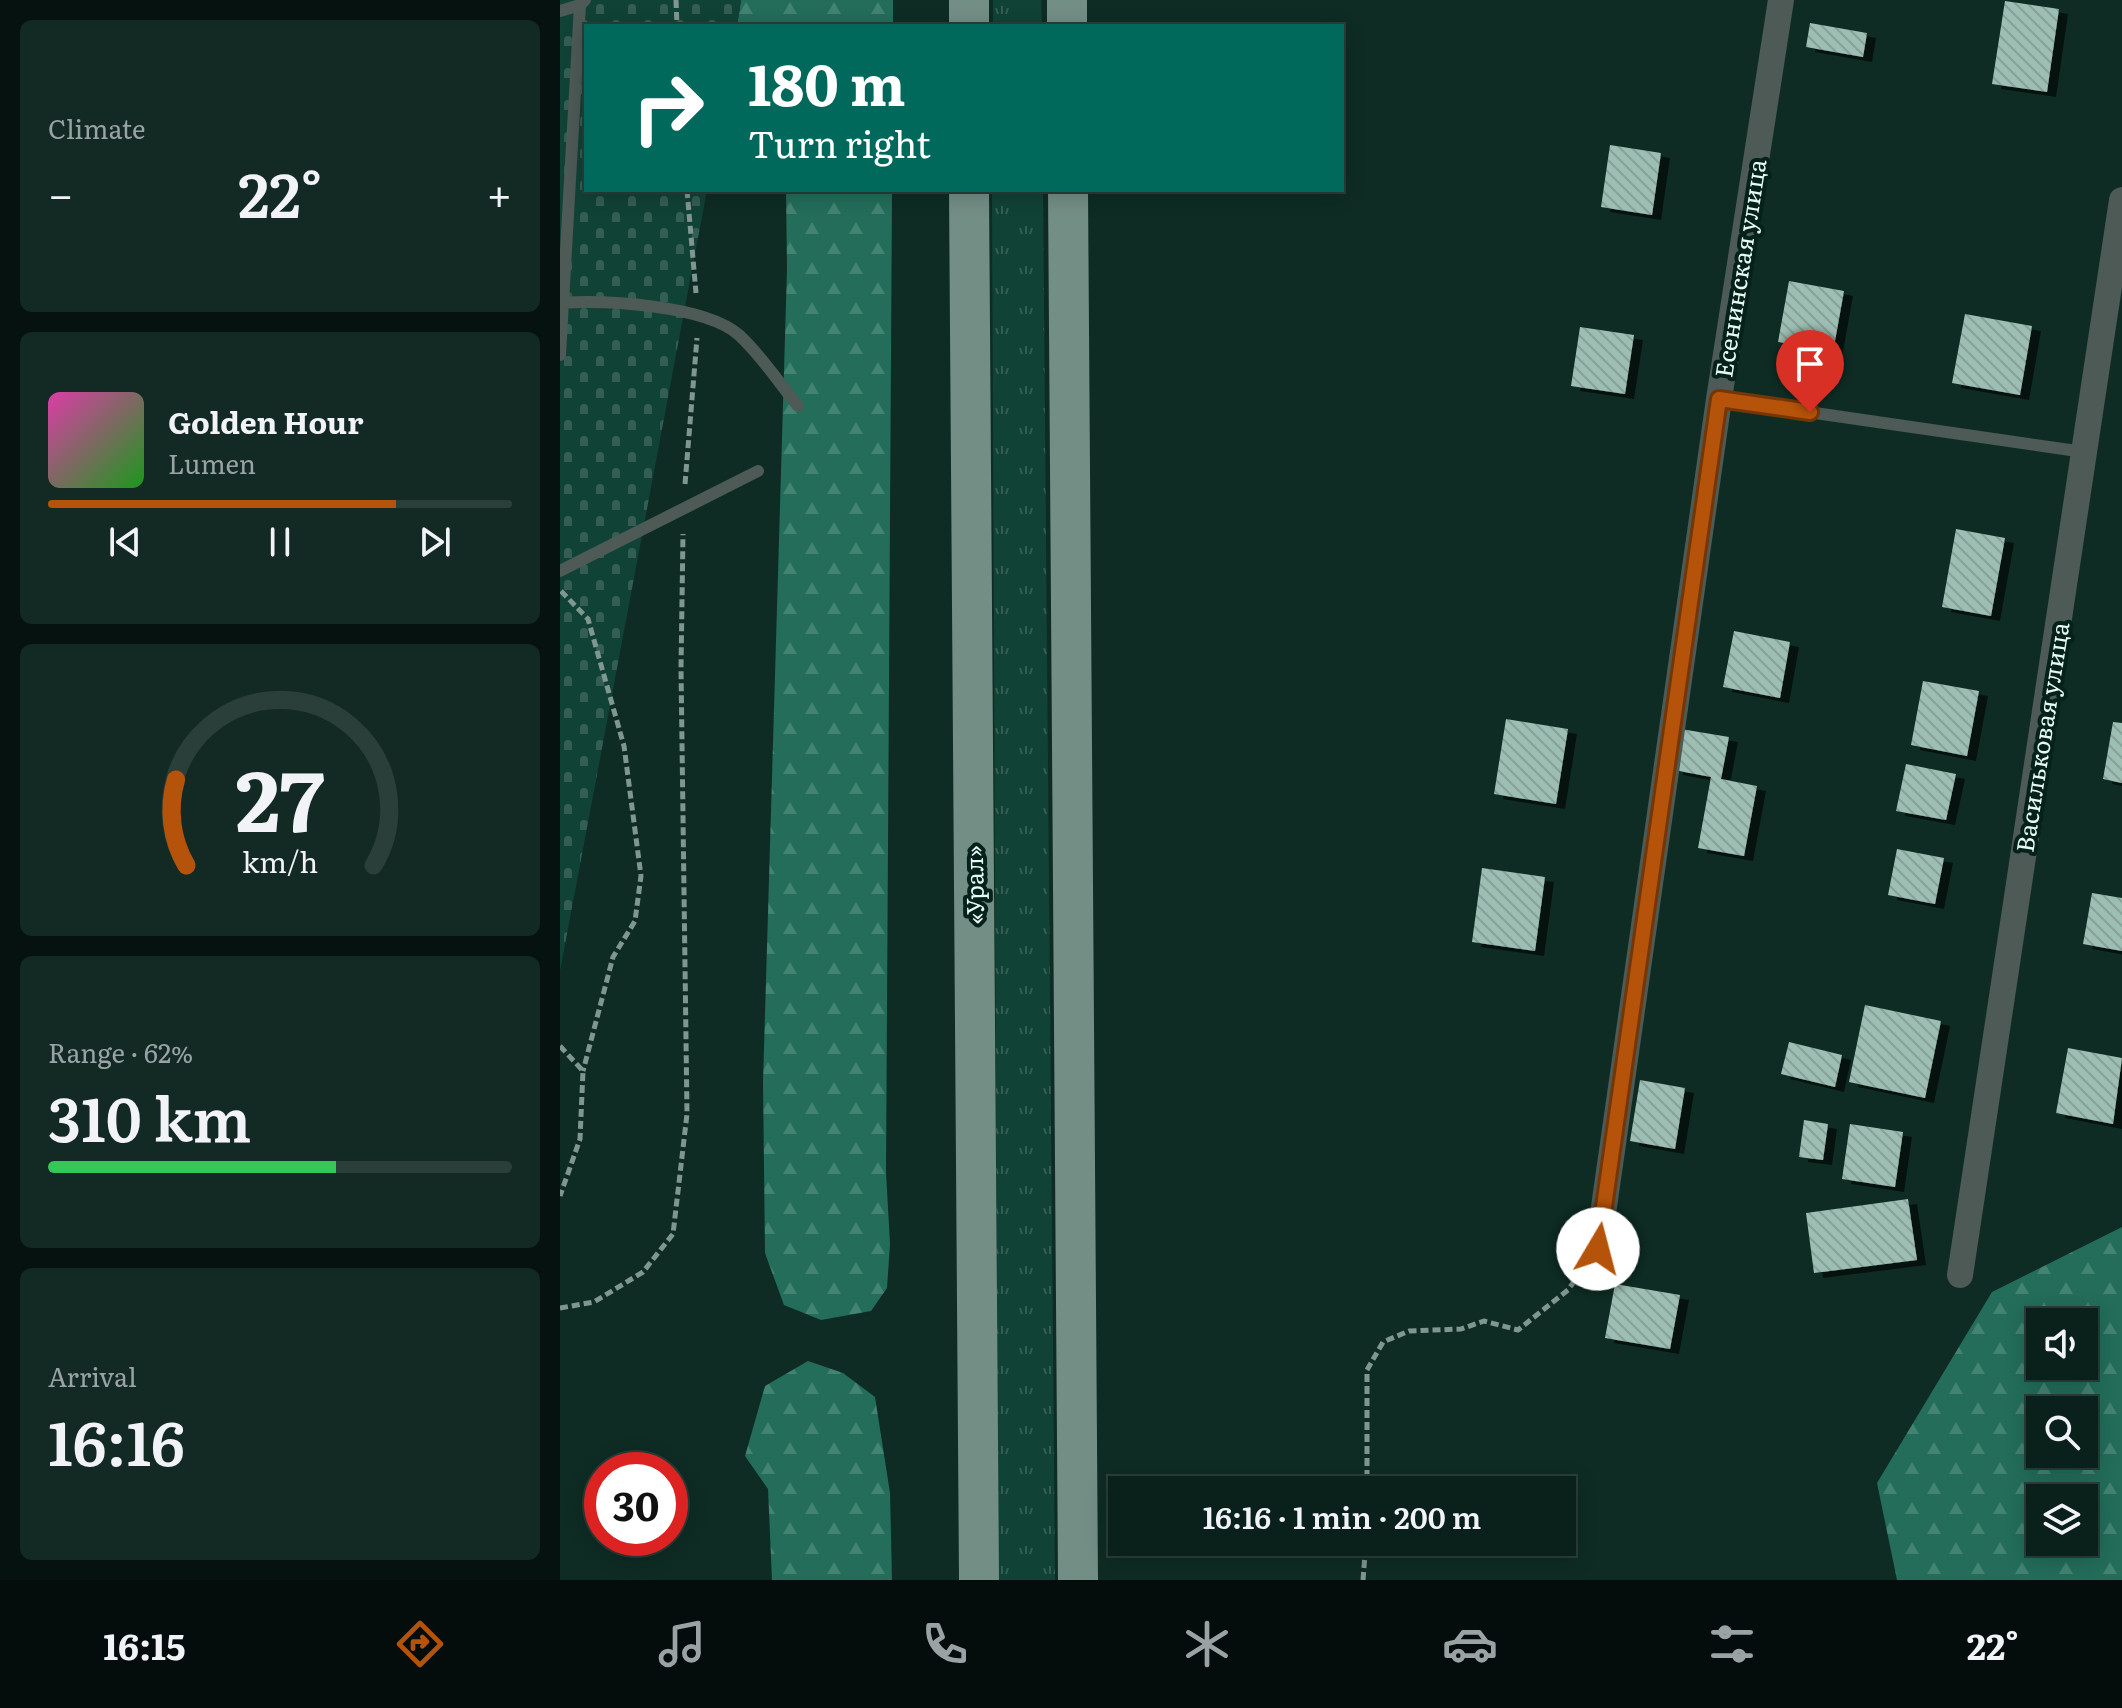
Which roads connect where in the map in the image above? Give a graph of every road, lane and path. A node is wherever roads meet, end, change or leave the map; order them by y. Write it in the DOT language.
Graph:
graph roads {
  1 [pos="565,0"];
  2 [pos="676,0"];
  3 [pos="969,0"];
  4 [pos="1067,0"];
  5 [pos="1781,0"];
  6 [pos="560,3"];
  7 [pos="583,3"];
  8 [pos="560,11"];
  9 [pos="677,24"];
  10 [pos="969,24"];
  11 [pos="1067,24"];
  12 [pos="687,192"];
  13 [pos="969,192"];
  14 [pos="1068,192"];
  15 [pos="2122,200"];
  16 [pos="562,302"];
  17 [pos="2114,306"];
  18 [pos="698,315"];
  19 [pos="560,355"];
  20 [pos="1719,399"];
  21 [pos="798,406"];
  22 [pos="2084,452"];
  23 [pos="758,471"];
  24 [pos="684,507"];
  25 [pos="560,571"];
  26 [pos="560,591"];
  27 [pos="560,1046"];
  28 [pos="583,1071"];
  29 [pos="560,1196"];
  30 [pos="1598,1249"];
  31 [pos="1960,1275"];
  32 [pos="560,1308"];
  33 [pos="1367,1476"];
  34 [pos="1365,1556"];
  35 [pos="979,1580"];
  36 [pos="1078,1580"];
  37 [pos="1363,1580"];
  1 -- 6 [label="lane"];
  2 -- 9 [label="path"];
  3 -- 10 [label="main road"];
  4 -- 11 [label="main road"];
  5 -- 20 [label="street, Есенинская улица"];
  7 -- 8 [label="lane"];
  7 -- 16 [label="lane"];
  12 -- 18 [label="path"];
  13 -- 35 [label="main road, «Урал»"];
  14 -- 36 [label="main road"];
  15 -- 17 [label="street, Васильковая улица"];
  16 -- 18 [label="lane"];
  16 -- 19 [label="lane"];
  17 -- 22 [label="street, Васильковая улица"];
  18 -- 21 [label="lane"];
  18 -- 24 [label="path"];
  20 -- 22 [label="lane"];
  20 -- 30 [label="street, Есенинская улица"];
  22 -- 31 [label="street, Васильковая улица"];
  23 -- 24 [label="lane"];
  24 -- 25 [label="lane"];
  24 -- 32 [label="path"];
  26 -- 28 [label="path"];
  27 -- 28 [label="path"];
  28 -- 29 [label="path"];
  30 -- 33 [label="path"];
  34 -- 37 [label="path"];
}
